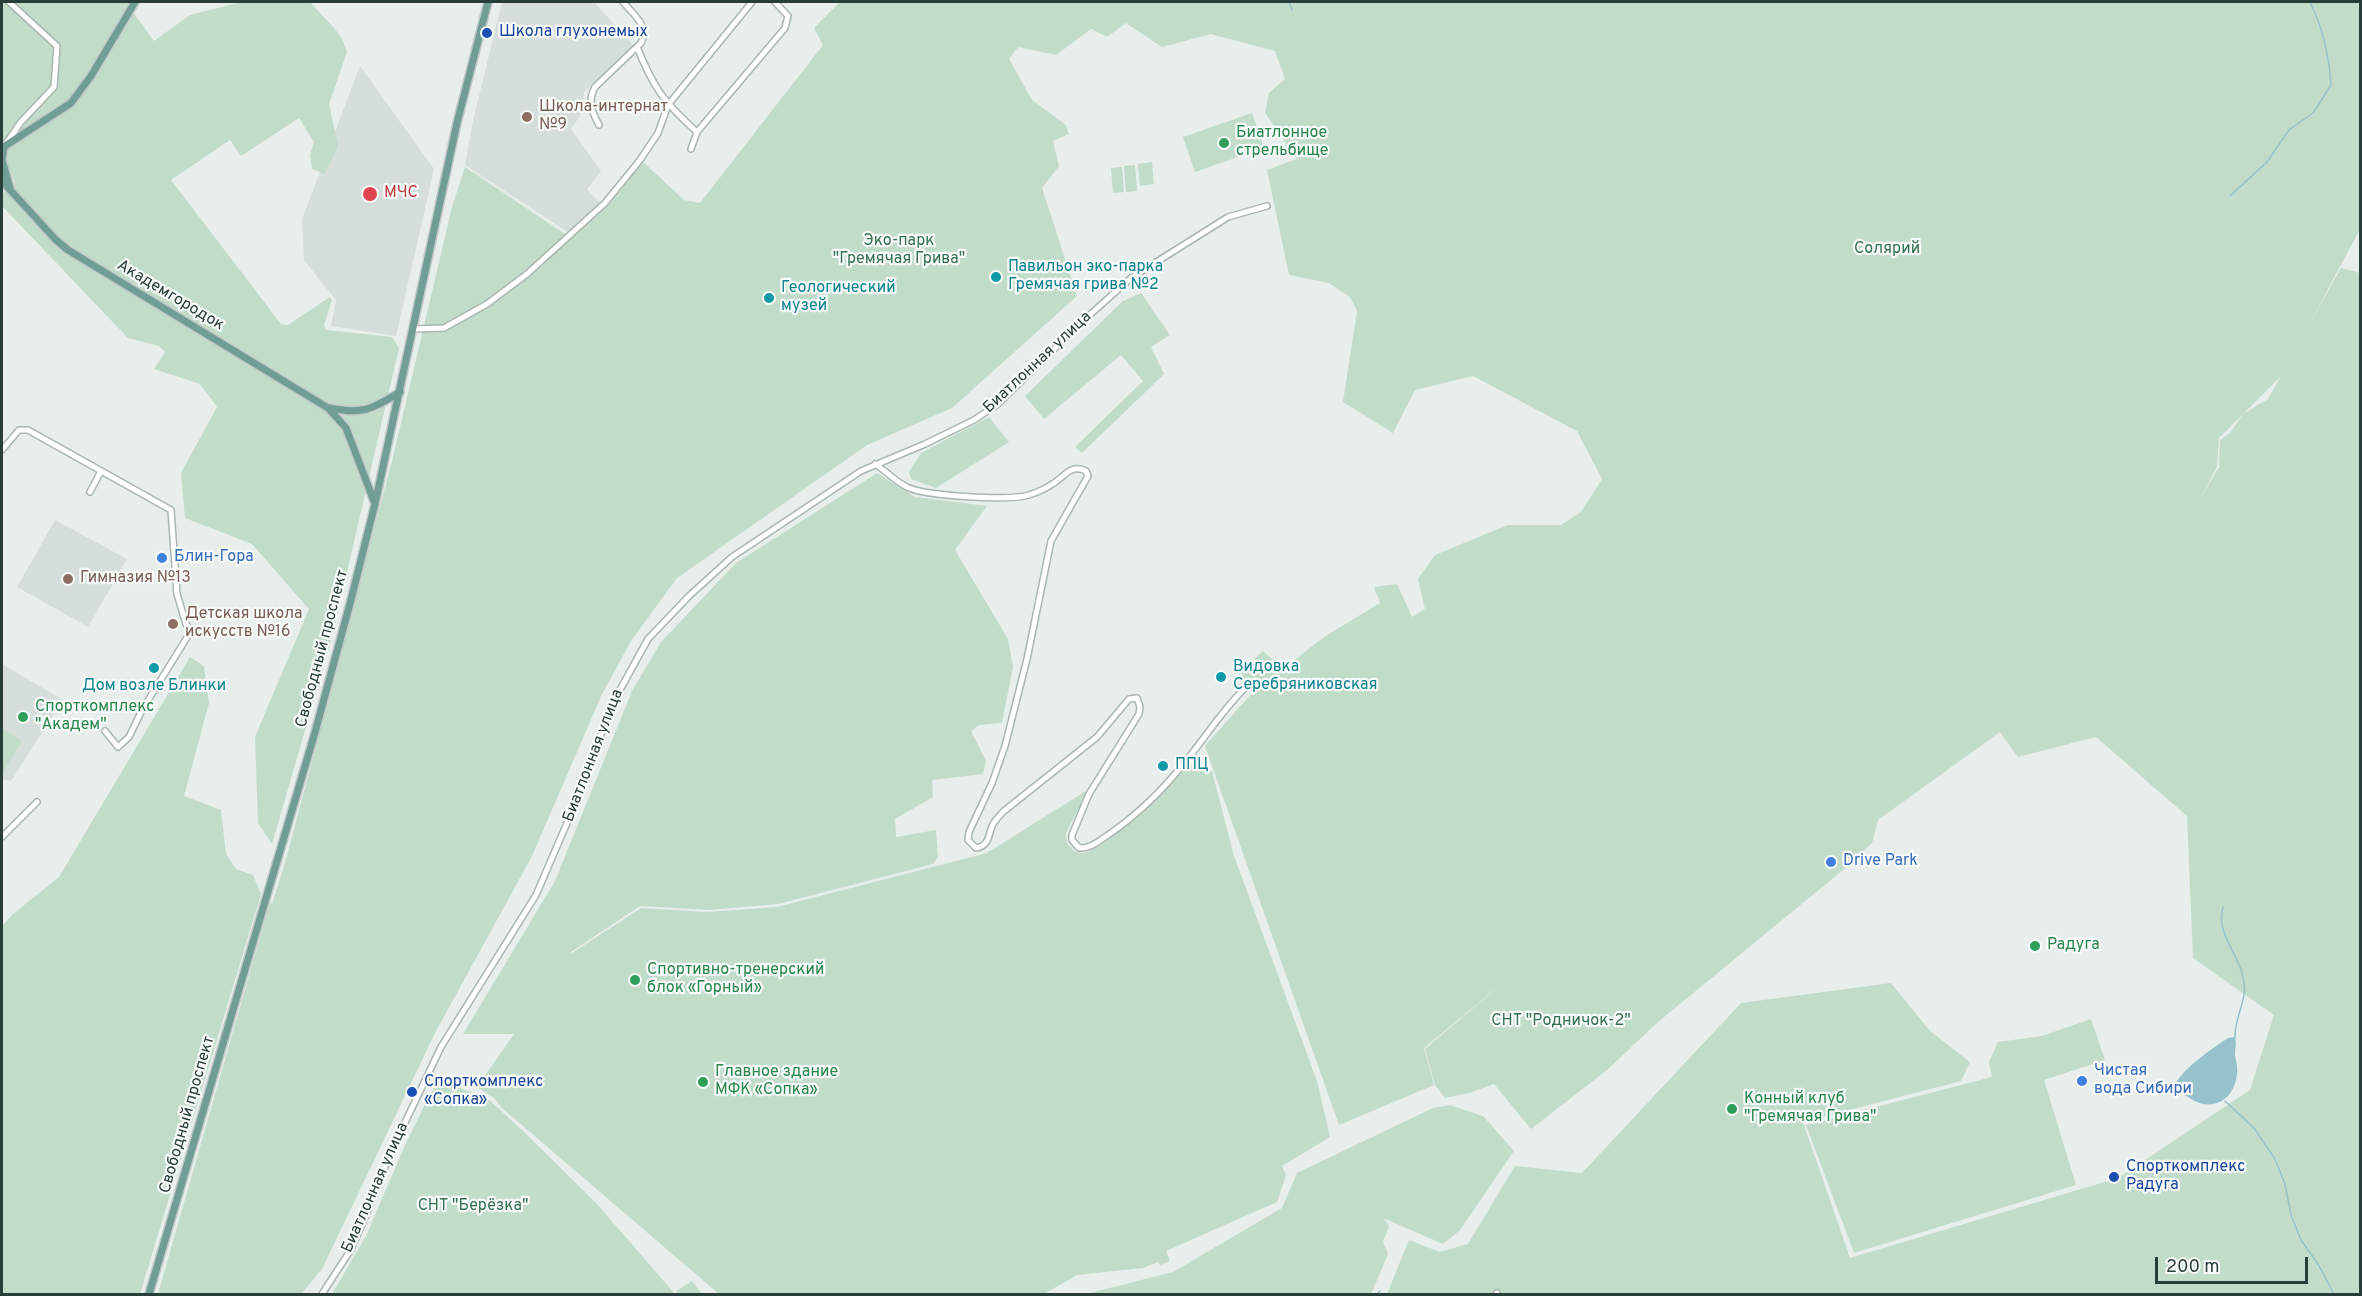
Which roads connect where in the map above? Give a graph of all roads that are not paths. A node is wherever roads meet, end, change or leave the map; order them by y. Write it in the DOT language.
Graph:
graph roads {
  1 [pos="9,2"];
  2 [pos="135,2"];
  3 [pos="488,2"];
  4 [pos="623,2"];
  5 [pos="752,2"];
  6 [pos="775,2"];
  7 [pos="637,47"];
  8 [pos="668,105"];
  9 [pos="599,125"];
  10 [pos="697,132"];
  11 [pos="3,147"];
  12 [pos="691,149"];
  13 [pos="2,181"];
  14 [pos="11,190"];
  15 [pos="1267,206"];
  16 [pos="414,329"];
  17 [pos="400,392"];
  18 [pos="328,408"];
  19 [pos="2,450"];
  20 [pos="875,464"];
  21 [pos="101,471"];
  22 [pos="90,492"];
  23 [pos="375,504"];
  24 [pos="1243,690"];
  25 [pos="105,731"];
  26 [pos="37,802"];
  27 [pos="2,837"];
  28 [pos="149,1294"];
  29 [pos="322,1294"];
  1 -- 11 [label="street"];
  2 -- 11 [label="main road"];
  3 -- 16 [label="main road, Свободный проспект"];
  4 -- 7 [label="street"];
  5 -- 8 [label="street"];
  6 -- 10 [label="street"];
  7 -- 8 [label="street"];
  7 -- 9 [label="street"];
  8 -- 10 [label="street"];
  8 -- 16 [label="street"];
  10 -- 12 [label="street"];
  11 -- 14 [label="main road"];
  13 -- 14 [label="main road, Академгородок"];
  14 -- 18 [label="main road, Академгородок"];
  15 -- 20 [label="street, Биатлонная улица"];
  16 -- 17 [label="main road, Свободный проспект"];
  17 -- 18 [label="main road"];
  17 -- 23 [label="main road, Свободный проспект"];
  18 -- 23 [label="main road"];
  19 -- 21 [label="street"];
  20 -- 24 [label="street"];
  20 -- 29 [label="street, Биатлонная улица"];
  21 -- 22 [label="street"];
  21 -- 25 [label="street"];
  23 -- 28 [label="main road, Свободный проспект"];
  26 -- 27 [label="street"];
}
